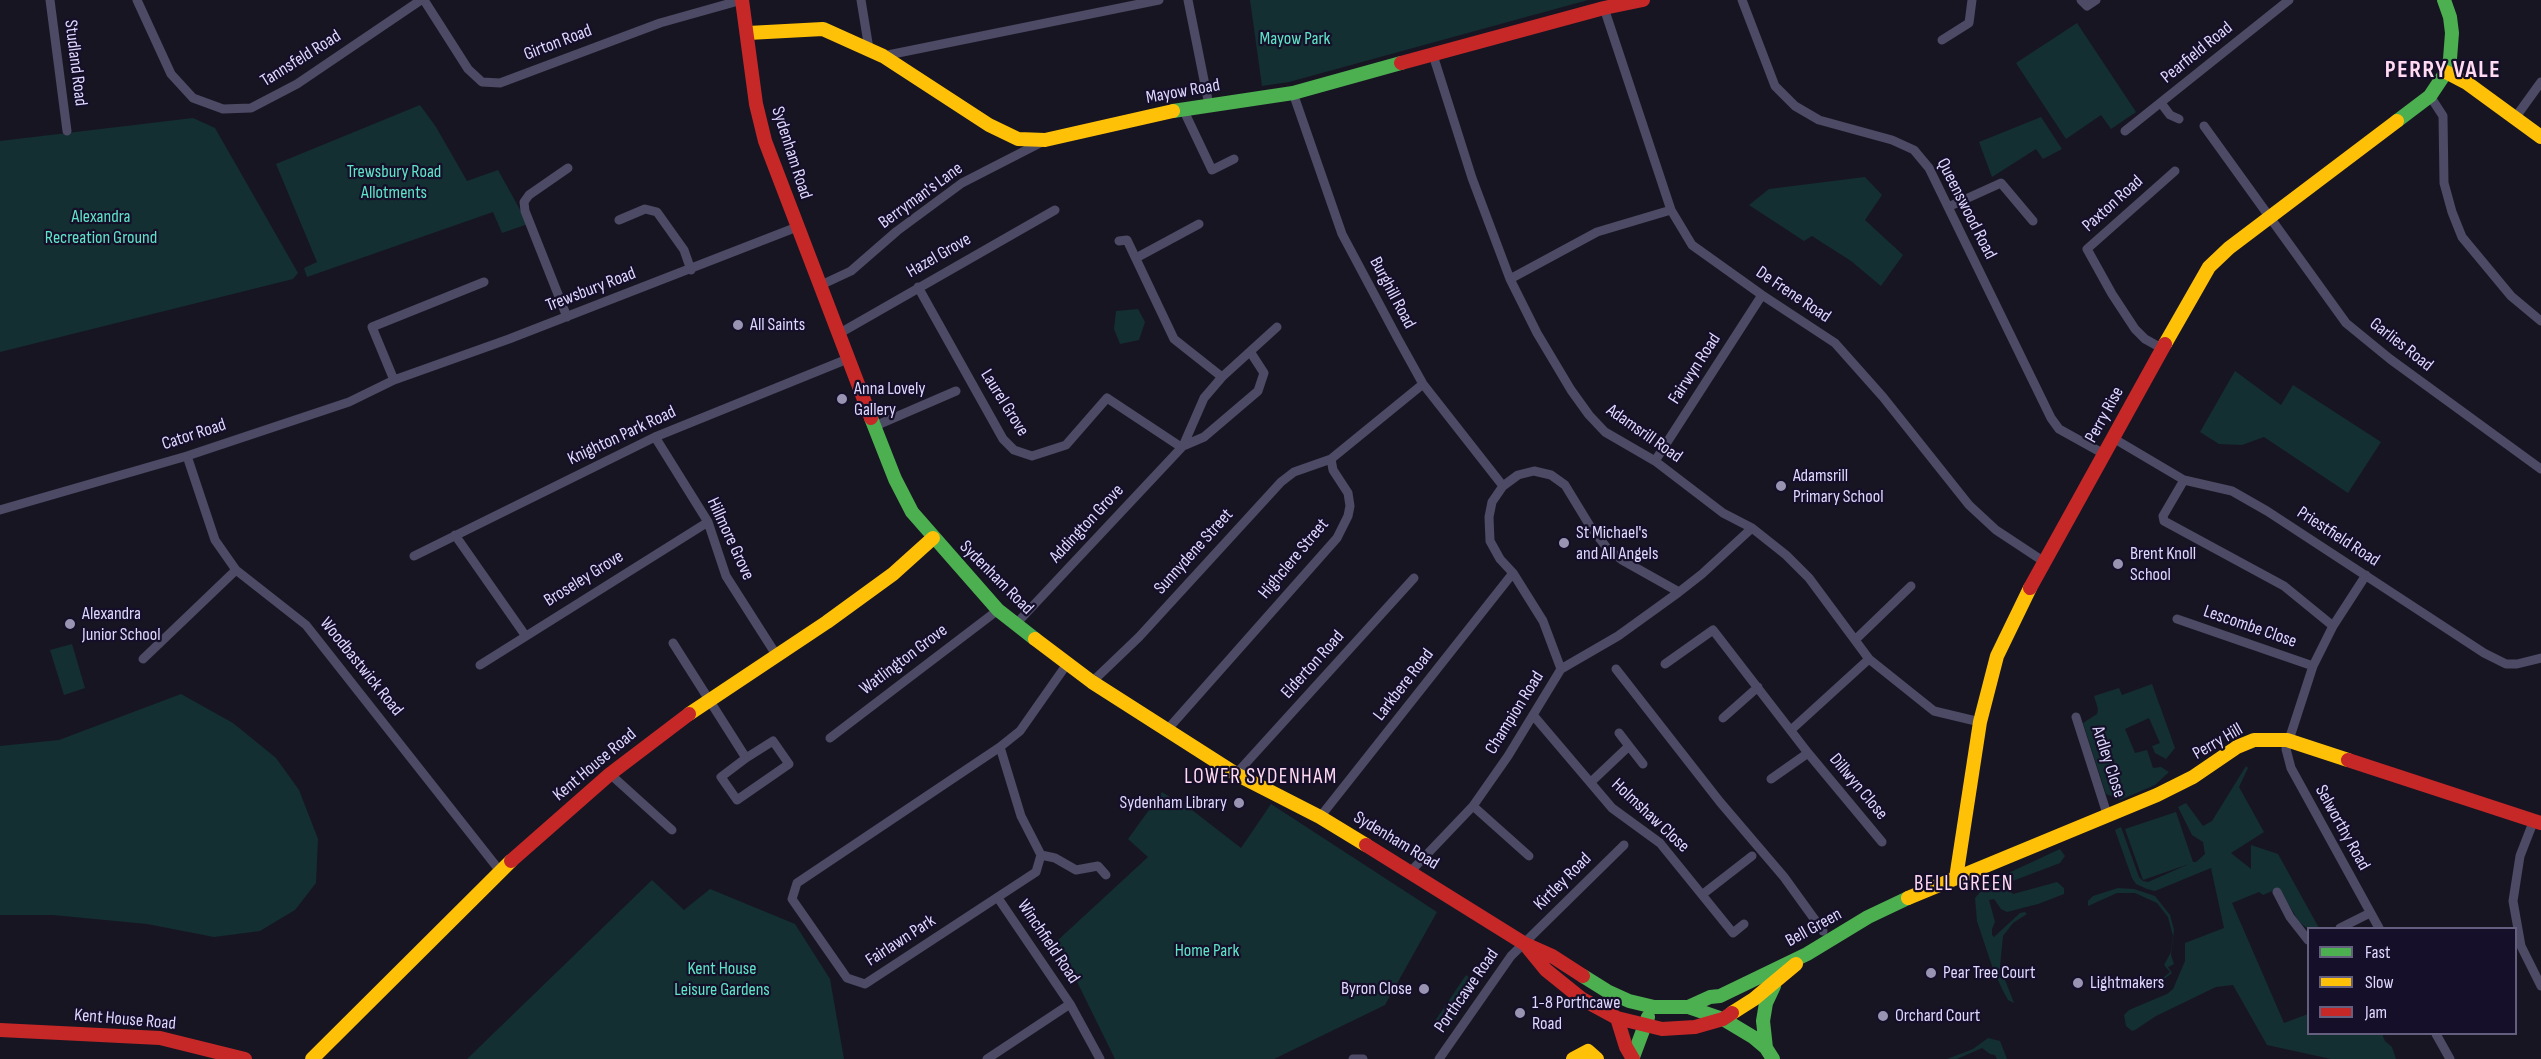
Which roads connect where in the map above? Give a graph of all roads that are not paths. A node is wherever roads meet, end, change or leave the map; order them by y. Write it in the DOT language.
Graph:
graph roads {
  1 [pos="50,0"];
  2 [pos="137,0"];
  3 [pos="423,0"];
  4 [pos="742,0"];
  5 [pos="861,0"];
  6 [pos="1159,0"];
  7 [pos="1188,0"];
  8 [pos="1643,0"];
  9 [pos="1742,0"];
  10 [pos="1972,0"];
  11 [pos="2081,0"];
  12 [pos="2096,0"];
  13 [pos="2289,0"];
  14 [pos="2444,0"];
  15 [pos="1604,8"];
  16 [pos="748,33"];
  17 [pos="1942,40"];
  18 [pos="870,49"];
  19 [pos="1433,55"];
  20 [pos="883,56"];
  21 [pos="2446,72"];
  22 [pos="2541,82"];
  23 [pos="1293,93"];
  24 [pos="2430,96"];
  25 [pos="2162,103"];
  26 [pos="1209,105"];
  27 [pos="1182,109"];
  28 [pos="2515,118"];
  29 [pos="2179,119"];
  30 [pos="2204,126"];
  31 [pos="2125,130"];
  32 [pos="67,131"];
  33 [pos="2541,136"];
  34 [pos="1045,140"];
  35 [pos="1234,159"];
  36 [pos="568,168"];
  37 [pos="2175,171"];
  38 [pos="1948,207"];
  39 [pos="1055,210"];
  40 [pos="1671,210"];
  41 [pos="2271,218"];
  42 [pos="619,220"];
  43 [pos="2033,221"];
  44 [pos="1199,224"];
  45 [pos="797,227"];
  46 [pos="1119,241"];
  47 [pos="1136,258"];
  48 [pos="691,270"];
  49 [pos="1510,279"];
  50 [pos="484,282"];
  51 [pos="821,285"];
  52 [pos="918,287"];
  53 [pos="1762,295"];
  54 [pos="567,317"];
  55 [pos="2541,321"];
  56 [pos="1278,327"];
  57 [pos="840,333"];
  58 [pos="2163,349"];
  59 [pos="1251,352"];
  60 [pos="850,358"];
  61 [pos="1222,377"];
  62 [pos="394,380"];
  63 [pos="1424,384"];
  64 [pos="956,391"];
  65 [pos="875,426"];
  66 [pos="655,436"];
  67 [pos="2113,438"];
  68 [pos="1182,447"];
  69 [pos="2104,453"];
  70 [pos="186,456"];
  71 [pos="1331,459"];
  72 [pos="1655,461"];
  73 [pos="2541,469"];
  74 [pos="2184,480"];
  75 [pos="1503,486"];
  76 [pos="0,510"];
  77 [pos="708,522"];
  78 [pos="1752,528"];
  79 [pos="455,535"];
  80 [pos="933,538"];
  81 [pos="414,556"];
  82 [pos="2043,561"];
  83 [pos="236,570"];
  84 [pos="1513,573"];
  85 [pos="2366,575"];
  86 [pos="1414,578"];
  87 [pos="1911,586"];
  88 [pos="1678,592"];
  89 [pos="998,610"];
  90 [pos="2177,619"];
  91 [pos="1015,625"];
  92 [pos="2332,626"];
  93 [pos="525,635"];
  94 [pos="1855,640"];
  95 [pos="673,643"];
  96 [pos="777,656"];
  97 [pos="2541,658"];
  98 [pos="142,659"];
  99 [pos="1869,659"];
  100 [pos="1067,664"];
  101 [pos="1665,664"];
  102 [pos="480,665"];
  103 [pos="2313,666"];
  104 [pos="1561,669"];
  105 [pos="1616,669"];
  106 [pos="1092,682"];
  107 [pos="1758,687"];
  108 [pos="709,699"];
  109 [pos="1533,715"];
  110 [pos="2076,717"];
  111 [pos="1723,718"];
  112 [pos="1980,722"];
  113 [pos="1167,730"];
  114 [pos="1791,730"];
  115 [pos="1619,733"];
  116 [pos="830,738"];
  117 [pos="2287,740"];
  118 [pos="1000,747"];
  119 [pos="1629,747"];
  120 [pos="1808,753"];
  121 [pos="746,758"];
  122 [pos="1643,764"];
  123 [pos="610,774"];
  124 [pos="1236,774"];
  125 [pos="1771,779"];
  126 [pos="1591,782"];
  127 [pos="1473,806"];
  128 [pos="1320,817"];
  129 [pos="2108,817"];
  130 [pos="2537,821"];
  131 [pos="672,831"];
  132 [pos="1882,842"];
  133 [pos="1624,845"];
  134 [pos="1041,855"];
  135 [pos="1529,856"];
  136 [pos="1752,856"];
  137 [pos="500,871"];
  138 [pos="1411,871"];
  139 [pos="1106,875"];
  140 [pos="1956,878"];
  141 [pos="2277,892"];
  142 [pos="1703,894"];
  143 [pos="998,898"];
  144 [pos="2370,913"];
  145 [pos="1744,924"];
  146 [pos="2342,927"];
  147 [pos="2378,927"];
  148 [pos="1823,931"];
  149 [pos="2307,939"];
  150 [pos="1524,944"];
  151 [pos="1808,954"];
  152 [pos="1776,983"];
  153 [pos="2541,986"];
  154 [pos="1070,1004"];
  155 [pos="1649,1006"];
  156 [pos="1688,1007"];
  157 [pos="1617,1018"];
  158 [pos="1722,1019"];
  159 [pos="1644,1025"];
  160 [pos="0,1030"];
  161 [pos="2437,1035"];
  162 [pos="1769,1054"];
  163 [pos="1593,1055"];
  164 [pos="1633,1058"];
  165 [pos="245,1059"];
  166 [pos="312,1059"];
  167 [pos="987,1059"];
  168 [pos="1100,1059"];
  169 [pos="1353,1059"];
  170 [pos="1363,1059"];
  171 [pos="1439,1059"];
  172 [pos="1573,1059"];
  173 [pos="2450,1059"];
  1 -- 32 [label="street, Studland Road"];
  2 -- 3 [label="street, Tannsfeld Road"];
  3 -- 4 [label="street, Girton Road"];
  4 -- 16 [label="main road, Sydenham Road"];
  5 -- 18 [label="street"];
  6 -- 20 [label="street"];
  7 -- 26 [label="street"];
  8 -- 15 [label="main road, Mayow Road"];
  9 -- 38 [label="street, Queenswood Road"];
  10 -- 17 [label="street"];
  11 -- 12 [label="street"];
  13 -- 25 [label="street, Pearfield Road"];
  14 -- 21 [label="main road"];
  15 -- 19 [label="main road, Mayow Road"];
  15 -- 40 [label="street, De Frene Road"];
  16 -- 18 [label="main road, Mayow Road"];
  16 -- 45 [label="main road, Sydenham Road"];
  18 -- 20 [label="main road, Mayow Road"];
  19 -- 23 [label="main road, Mayow Road"];
  19 -- 49 [label="street, Adamsrill Road"];
  20 -- 34 [label="main road, Mayow Road"];
  21 -- 24 [label="main road, Perry Rise"];
  21 -- 28 [label="main road"];
  22 -- 28 [label="street"];
  23 -- 26 [label="main road, Mayow Road"];
  23 -- 63 [label="street, Burghill Road"];
  24 -- 41 [label="main road, Perry Rise"];
  24 -- 55 [label="street"];
  25 -- 29 [label="street"];
  25 -- 31 [label="street, Pearfield Road"];
  26 -- 27 [label="main road, Mayow Road"];
  27 -- 34 [label="main road, Mayow Road"];
  27 -- 35 [label="street"];
  28 -- 33 [label="main road"];
  30 -- 41 [label="street, Garlies Road"];
  34 -- 51 [label="street, Berryman's Lane"];
  36 -- 54 [label="street"];
  37 -- 58 [label="street, Paxton Road"];
  38 -- 43 [label="street"];
  38 -- 69 [label="street, Queenswood Road"];
  39 -- 52 [label="street, Hazel Grove"];
  40 -- 49 [label="street"];
  40 -- 53 [label="street, De Frene Road"];
  41 -- 58 [label="main road, Perry Rise"];
  41 -- 73 [label="street, Garlies Road"];
  42 -- 48 [label="street"];
  44 -- 47 [label="street"];
  45 -- 48 [label="street, Trewsbury Road"];
  45 -- 51 [label="main road, Sydenham Road"];
  46 -- 47 [label="street"];
  47 -- 61 [label="street"];
  48 -- 54 [label="street, Trewsbury Road"];
  49 -- 72 [label="street, Adamsrill Road"];
  50 -- 62 [label="street"];
  51 -- 57 [label="main road, Sydenham Road"];
  52 -- 57 [label="street, Hazel Grove"];
  52 -- 68 [label="street, Laurel Grove"];
  53 -- 72 [label="street, Fairwyn Road"];
  53 -- 82 [label="street, De Frene Road"];
  54 -- 62 [label="street, Trewsbury Road"];
  56 -- 59 [label="street"];
  57 -- 60 [label="main road, Sydenham Road"];
  58 -- 67 [label="main road, Perry Rise"];
  59 -- 61 [label="street, Addington Grove"];
  59 -- 68 [label="street, Addington Grove"];
  60 -- 65 [label="main road, Sydenham Road"];
  60 -- 66 [label="street, Knighton Park Road"];
  61 -- 68 [label="street, Addington Grove"];
  62 -- 70 [label="street, Cator Road"];
  63 -- 71 [label="street"];
  63 -- 75 [label="street, Burghill Road"];
  64 -- 65 [label="street"];
  65 -- 80 [label="main road, Sydenham Road"];
  66 -- 77 [label="street, Hillmore Grove"];
  66 -- 79 [label="street, Knighton Park Road"];
  67 -- 69 [label="main road, Perry Rise"];
  67 -- 74 [label="street, Priestfield Road"];
  68 -- 91 [label="street, Addington Grove"];
  69 -- 82 [label="main road, Perry Rise"];
  70 -- 76 [label="street, Cator Road"];
  70 -- 83 [label="street, Woodbastwick Road"];
  71 -- 106 [label="street, Sunnydene Street"];
  71 -- 113 [label="street, Highclere Street"];
  72 -- 78 [label="street, Adamsrill Road"];
  74 -- 85 [label="street, Priestfield Road"];
  74 -- 92 [label="street"];
  75 -- 84 [label="street"];
  75 -- 88 [label="street"];
  77 -- 93 [label="street, Broseley Grove"];
  77 -- 96 [label="street, Hillmore Grove"];
  78 -- 88 [label="street, Champion Road"];
  78 -- 94 [label="street, Adamsrill Road"];
  79 -- 81 [label="street, Knighton Park Road"];
  79 -- 93 [label="street"];
  80 -- 89 [label="main road, Sydenham Road"];
  80 -- 96 [label="main road, Kent House Road"];
  82 -- 112 [label="main road, Perry Rise"];
  83 -- 98 [label="street"];
  83 -- 137 [label="street, Woodbastwick Road"];
  84 -- 104 [label="street"];
  84 -- 128 [label="street, Larkbere Road"];
  85 -- 92 [label="street"];
  85 -- 97 [label="street, Priestfield Road"];
  86 -- 124 [label="street, Elderton Road"];
  87 -- 94 [label="street"];
  88 -- 104 [label="street, Champion Road"];
  89 -- 91 [label="main road, Sydenham Road"];
  89 -- 116 [label="street, Watlington Grove"];
  90 -- 103 [label="street, Lescombe Close"];
  91 -- 100 [label="main road, Sydenham Road"];
  92 -- 103 [label="street"];
  93 -- 102 [label="street, Broseley Grove"];
  94 -- 99 [label="street, Adamsrill Road"];
  95 -- 108 [label="street"];
  96 -- 108 [label="main road, Kent House Road"];
  99 -- 112 [label="street, Adamsrill Road"];
  99 -- 114 [label="street"];
  100 -- 106 [label="main road, Sydenham Road"];
  100 -- 118 [label="street, Fairlawn Park"];
  101 -- 107 [label="street, Dillwyn Close"];
  103 -- 117 [label="street"];
  104 -- 109 [label="street, Champion Road"];
  105 -- 148 [label="street"];
  106 -- 113 [label="main road, Sydenham Road"];
  107 -- 111 [label="street"];
  107 -- 114 [label="street, Dillwyn Close"];
  108 -- 121 [label="street"];
  108 -- 123 [label="main road, Kent House Road"];
  109 -- 126 [label="street, Holmshaw Close"];
  109 -- 127 [label="street, Champion Road"];
  110 -- 129 [label="street, Ardley Close"];
  112 -- 140 [label="main road, Perry Rise"];
  113 -- 124 [label="main road, Sydenham Road"];
  114 -- 120 [label="street, Dillwyn Close"];
  115 -- 119 [label="street"];
  117 -- 129 [label="main road, Perry Hill"];
  117 -- 130 [label="main road, Perry Hill"];
  117 -- 144 [label="street, Selworthy Road"];
  118 -- 134 [label="street"];
  118 -- 143 [label="street, Fairlawn Park"];
  119 -- 122 [label="street"];
  119 -- 126 [label="street"];
  120 -- 125 [label="street, Dillwyn Close"];
  120 -- 132 [label="street, Dillwyn Close"];
  121 -- 121 [label="street"];
  123 -- 131 [label="street"];
  123 -- 137 [label="main road, Kent House Road"];
  124 -- 128 [label="main road, Sydenham Road"];
  126 -- 142 [label="street, Holmshaw Close"];
  127 -- 135 [label="street"];
  127 -- 138 [label="street, Champion Road"];
  128 -- 138 [label="main road, Sydenham Road"];
  129 -- 140 [label="main road, Perry Hill"];
  130 -- 153 [label="street"];
  133 -- 150 [label="street, Kirtley Road"];
  134 -- 139 [label="street"];
  134 -- 143 [label="street, Fairlawn Park"];
  136 -- 142 [label="street"];
  137 -- 166 [label="main road, Kent House Road"];
  138 -- 150 [label="main road, Sydenham Road"];
  140 -- 151 [label="main road, Bell Green"];
  141 -- 149 [label="street"];
  142 -- 145 [label="street, Holmshaw Close"];
  143 -- 154 [label="street, Winchfield Road"];
  144 -- 146 [label="street"];
  144 -- 147 [label="street, Selworthy Road"];
  150 -- 155 [label="main road, Sydenham Road"];
  150 -- 157 [label="main road, Sydenham Road"];
  150 -- 171 [label="street, Porthcawe Road"];
  151 -- 152 [label="main road"];
  151 -- 156 [label="main road, Bell Green"];
  152 -- 158 [label="main road, Sydenham Road"];
  152 -- 162 [label="main road"];
  154 -- 167 [label="street, Winchfield Road"];
  154 -- 168 [label="street, Winchfield Road"];
  155 -- 156 [label="main road"];
  155 -- 159 [label="main road"];
  156 -- 158 [label="main road"];
  157 -- 159 [label="main road, Sydenham Road"];
  157 -- 164 [label="main road"];
  158 -- 159 [label="main road, Sydenham Road"];
  158 -- 162 [label="main road"];
  159 -- 164 [label="main road"];
  160 -- 165 [label="main road, Kent House Road"];
  161 -- 173 [label="street"];
  163 -- 172 [label="main road"];
  169 -- 170 [label="street"];
}
